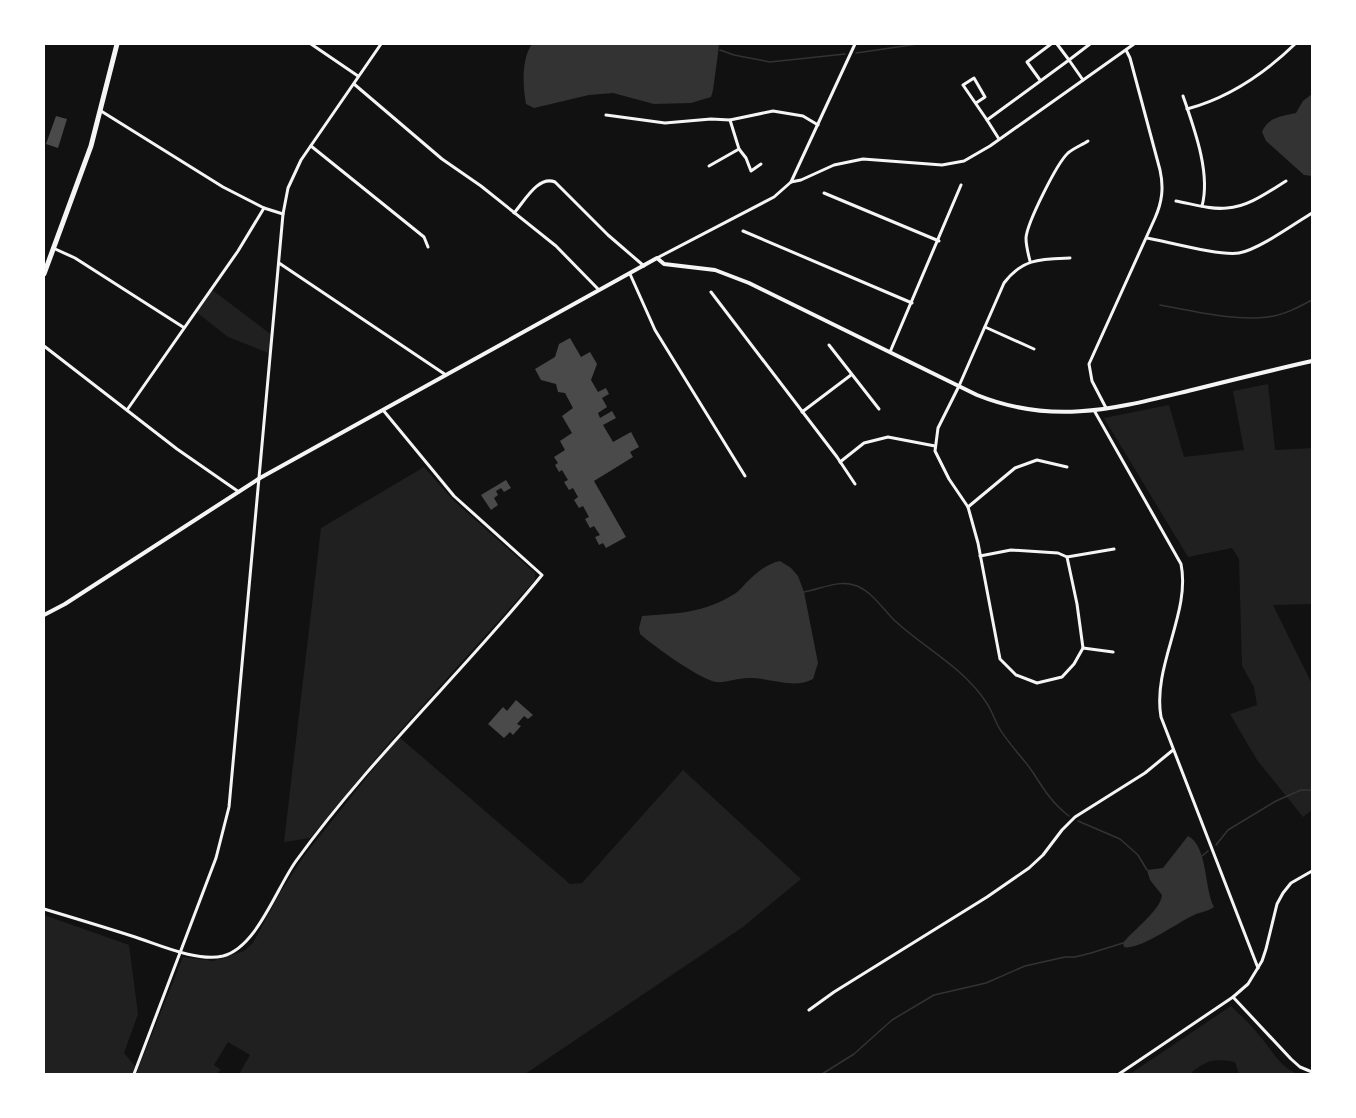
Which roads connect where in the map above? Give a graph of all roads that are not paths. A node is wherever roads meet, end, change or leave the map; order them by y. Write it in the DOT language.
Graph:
graph roads {
  1 [pos="117,44"];
  2 [pos="311,44"];
  3 [pos="381,44"];
  4 [pos="855,44"];
  5 [pos="1051,44"];
  6 [pos="1057,44"];
  7 [pos="1090,44"];
  8 [pos="1134,44"];
  9 [pos="1295,44"];
  10 [pos="1126,50"];
  11 [pos="1069,60"];
  12 [pos="358,76"];
  13 [pos="1083,80"];
  14 [pos="1041,81"];
  15 [pos="354,84"];
  16 [pos="1183,96"];
  17 [pos="976,104"];
  18 [pos="1187,109"];
  19 [pos="101,111"];
  20 [pos="606,116"];
  21 [pos="730,120"];
  22 [pos="987,120"];
  23 [pos="818,125"];
  24 [pos="999,140"];
  25 [pos="1088,141"];
  26 [pos="311,146"];
  27 [pos="739,149"];
  28 [pos="761,164"];
  29 [pos="709,166"];
  30 [pos="1286,181"];
  31 [pos="791,182"];
  32 [pos="962,185"];
  33 [pos="824,192"];
  34 [pos="1176,201"];
  35 [pos="1202,206"];
  36 [pos="264,208"];
  37 [pos="514,213"];
  38 [pos="1312,213"];
  39 [pos="283,214"];
  40 [pos="743,231"];
  41 [pos="1147,238"];
  42 [pos="939,241"];
  43 [pos="428,247"];
  44 [pos="53,248"];
  45 [pos="657,258"];
  46 [pos="1070,258"];
  47 [pos="1029,261"];
  48 [pos="279,263"];
  49 [pos="644,266"];
  50 [pos="44,274"];
  51 [pos="630,274"];
  52 [pos="599,290"];
  53 [pos="711,292"];
  54 [pos="912,303"];
  55 [pos="183,327"];
  56 [pos="985,327"];
  57 [pos="829,345"];
  58 [pos="44,346"];
  59 [pos="1035,349"];
  60 [pos="890,352"];
  61 [pos="1312,361"];
  62 [pos="851,374"];
  63 [pos="446,375"];
  64 [pos="959,386"];
  65 [pos="879,408"];
  66 [pos="127,410"];
  67 [pos="383,410"];
  68 [pos="1107,410"];
  69 [pos="1095,411"];
  70 [pos="802,412"];
  71 [pos="936,446"];
  72 [pos="840,462"];
  73 [pos="1067,467"];
  74 [pos="745,476"];
  75 [pos="260,478"];
  76 [pos="855,484"];
  77 [pos="240,492"];
  78 [pos="968,507"];
  79 [pos="1114,549"];
  80 [pos="980,556"];
  81 [pos="1067,557"];
  82 [pos="44,615"];
  83 [pos="1083,648"];
  84 [pos="1113,652"];
  85 [pos="1173,750"];
  86 [pos="1312,871"];
  87 [pos="44,909"];
  88 [pos="181,951"];
  89 [pos="1258,968"];
  90 [pos="1233,997"];
  91 [pos="809,1010"];
  92 [pos="1312,1072"];
  93 [pos="134,1074"];
  94 [pos="1119,1074"];
  1 -- 19 [label="main road"];
  2 -- 12 [label="street"];
  3 -- 12 [label="street"];
  4 -- 23 [label="street"];
  5 -- 14 [label="street"];
  6 -- 11 [label="street"];
  7 -- 11 [label="street"];
  8 -- 10 [label="street"];
  9 -- 18 [label="street"];
  10 -- 13 [label="street"];
  10 -- 41 [label="street"];
  11 -- 13 [label="street"];
  11 -- 14 [label="street"];
  12 -- 15 [label="street"];
  13 -- 24 [label="street"];
  14 -- 22 [label="street"];
  15 -- 26 [label="street"];
  15 -- 37 [label="street"];
  16 -- 18 [label="street"];
  17 -- 17 [label="street"];
  17 -- 22 [label="street"];
  18 -- 35 [label="street"];
  19 -- 36 [label="street"];
  19 -- 44 [label="main road"];
  20 -- 21 [label="street"];
  21 -- 23 [label="street"];
  21 -- 27 [label="street"];
  22 -- 24 [label="street"];
  23 -- 31 [label="street"];
  24 -- 31 [label="street"];
  25 -- 47 [label="street"];
  26 -- 39 [label="street"];
  26 -- 43 [label="street"];
  27 -- 28 [label="street"];
  27 -- 29 [label="street"];
  30 -- 35 [label="street"];
  31 -- 45 [label="street"];
  32 -- 42 [label="street"];
  33 -- 42 [label="street"];
  34 -- 35 [label="street"];
  36 -- 39 [label="street"];
  36 -- 55 [label="street"];
  37 -- 49 [label="street"];
  37 -- 52 [label="street"];
  38 -- 41 [label="street"];
  39 -- 48 [label="street"];
  40 -- 54 [label="street"];
  41 -- 68 [label="street"];
  42 -- 54 [label="street"];
  44 -- 50 [label="main road"];
  44 -- 55 [label="street"];
  45 -- 49 [label="street"];
  45 -- 60 [label="street"];
  46 -- 47 [label="street"];
  47 -- 56 [label="street"];
  48 -- 63 [label="street"];
  48 -- 75 [label="street"];
  49 -- 51 [label="street"];
  51 -- 52 [label="street"];
  51 -- 74 [label="street"];
  52 -- 63 [label="street"];
  53 -- 70 [label="street"];
  54 -- 60 [label="street"];
  55 -- 66 [label="street"];
  56 -- 59 [label="street"];
  56 -- 64 [label="street"];
  57 -- 62 [label="street"];
  58 -- 66 [label="street"];
  60 -- 64 [label="street"];
  61 -- 68 [label="street"];
  62 -- 65 [label="street"];
  62 -- 70 [label="street"];
  63 -- 67 [label="street"];
  64 -- 69 [label="street"];
  64 -- 71 [label="street"];
  66 -- 77 [label="street"];
  67 -- 75 [label="street"];
  67 -- 88 [label="street"];
  68 -- 69 [label="street"];
  69 -- 85 [label="street"];
  70 -- 72 [label="street"];
  71 -- 72 [label="street"];
  71 -- 78 [label="street"];
  72 -- 76 [label="street"];
  73 -- 78 [label="street"];
  75 -- 77 [label="street"];
  75 -- 88 [label="street"];
  77 -- 82 [label="street"];
  78 -- 80 [label="street"];
  79 -- 81 [label="street"];
  80 -- 81 [label="street"];
  80 -- 83 [label="street"];
  81 -- 83 [label="street"];
  83 -- 84 [label="street"];
  85 -- 89 [label="street"];
  85 -- 91 [label="street"];
  86 -- 89 [label="street"];
  87 -- 88 [label="street"];
  88 -- 93 [label="street"];
  89 -- 90 [label="street"];
  90 -- 92 [label="street"];
  90 -- 94 [label="street"];
}
